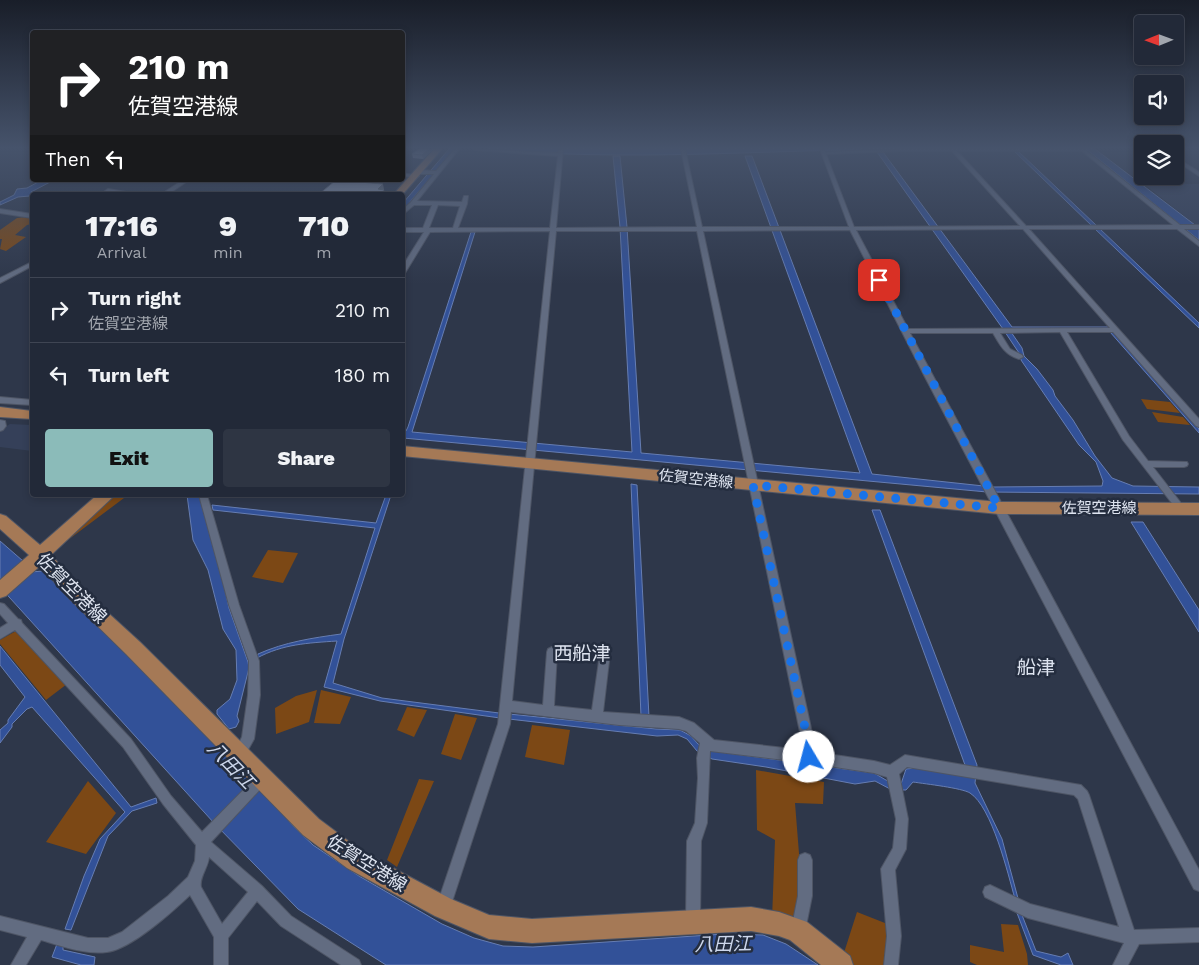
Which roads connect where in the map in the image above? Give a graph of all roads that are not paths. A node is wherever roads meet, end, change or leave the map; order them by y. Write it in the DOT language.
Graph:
graph roads {
  1 [pos="420,194"];
  2 [pos="555,194"];
  3 [pos="693,194"];
  4 [pos="839,194"];
  5 [pos="994,194"];
  6 [pos="1138,194"];
  7 [pos="413,203"];
  8 [pos="436,203"];
  9 [pos="405,210"];
  10 [pos="0,211"];
  11 [pos="30,216"];
  12 [pos="1024,227"];
  13 [pos="1179,227"];
  14 [pos="1199,227"];
  15 [pos="700,228"];
  16 [pos="852,228"];
  17 [pos="940,228"];
  18 [pos="552,229"];
  19 [pos="405,230"];
  20 [pos="426,230"];
  21 [pos="455,230"];
  22 [pos="1199,244"];
  23 [pos="30,265"];
  24 [pos="405,268"];
  25 [pos="0,281"];
  26 [pos="1111,330"];
  27 [pos="907,331"];
  28 [pos="999,331"];
  29 [pos="1012,331"];
  30 [pos="1062,331"];
  31 [pos="1019,356"];
  32 [pos="0,400"];
  33 [pos="30,403"];
  34 [pos="0,412"];
  35 [pos="30,415"];
  36 [pos="0,423"];
  37 [pos="1199,424"];
  38 [pos="0,428"];
  39 [pos="532,442"];
  40 [pos="405,451"];
  41 [pos="530,458"];
  42 [pos="1146,464"];
  43 [pos="1184,464"];
  44 [pos="752,478"];
  45 [pos="105,497"];
  46 [pos="204,497"];
  47 [pos="996,501"];
  48 [pos="1176,503"];
  49 [pos="1199,509"];
  50 [pos="0,520"];
  51 [pos="35,559"];
  52 [pos="0,591"];
  53 [pos="0,607"];
  54 [pos="17,623"];
  55 [pos="0,634"];
  56 [pos="552,652"];
  57 [pos="604,661"];
  58 [pos="506,706"];
  59 [pos="548,711"];
  60 [pos="597,716"];
  61 [pos="706,741"];
  62 [pos="240,753"];
  63 [pos="809,757"];
  64 [pos="262,779"];
  65 [pos="895,782"];
  66 [pos="205,840"];
  67 [pos="804,860"];
  68 [pos="193,882"];
  69 [pos="1199,884"];
  70 [pos="257,890"];
  71 [pos="990,892"];
  72 [pos="443,908"];
  73 [pos="692,921"];
  74 [pos="0,923"];
  75 [pos="798,931"];
  76 [pos="38,933"];
  77 [pos="1199,935"];
  78 [pos="221,936"];
  79 [pos="1130,937"];
  80 [pos="18,965"];
  81 [pos="221,965"];
  82 [pos="354,965"];
  83 [pos="841,965"];
  84 [pos="891,965"];
  85 [pos="1120,965"];
  1 -- 7 [label="street"];
  2 -- 18 [label="street"];
  3 -- 15 [label="street"];
  4 -- 16 [label="street"];
  5 -- 12 [label="street"];
  6 -- 13 [label="street"];
  7 -- 8 [label="street"];
  7 -- 9 [label="street"];
  8 -- 20 [label="street"];
  8 -- 21 [label="street"];
  10 -- 11 [label="street"];
  12 -- 13 [label="street"];
  12 -- 17 [label="street"];
  12 -- 26 [label="street"];
  13 -- 14 [label="street"];
  13 -- 22 [label="street"];
  15 -- 16 [label="street"];
  15 -- 18 [label="street"];
  15 -- 44 [label="street"];
  16 -- 17 [label="street"];
  16 -- 27 [label="street"];
  18 -- 21 [label="street"];
  18 -- 39 [label="street"];
  19 -- 20 [label="street"];
  20 -- 21 [label="street"];
  20 -- 24 [label="street"];
  23 -- 25 [label="street"];
  26 -- 30 [label="street"];
  26 -- 37 [label="street"];
  27 -- 28 [label="street"];
  27 -- 47 [label="street"];
  28 -- 29 [label="street"];
  28 -- 31 [label="street"];
  29 -- 30 [label="street"];
  30 -- 42 [label="street"];
  32 -- 33 [label="street"];
  34 -- 35 [label="main road"];
  36 -- 38 [label="street"];
  39 -- 41 [label="street"];
  40 -- 41 [label="main road, 佐賀空港線"];
  41 -- 44 [label="main road, 佐賀空港線"];
  41 -- 58 [label="street"];
  42 -- 43 [label="street"];
  42 -- 48 [label="street"];
  44 -- 47 [label="main road, 佐賀空港線"];
  44 -- 63 [label="street"];
  45 -- 51 [label="main road"];
  46 -- 62 [label="street"];
  47 -- 48 [label="main road, 佐賀空港線"];
  47 -- 69 [label="street"];
  48 -- 49 [label="main road, 佐賀空港線"];
  50 -- 51 [label="main road, 佐賀空港線"];
  51 -- 52 [label="main road"];
  51 -- 62 [label="main road, 佐賀空港線"];
  53 -- 54 [label="street"];
  54 -- 55 [label="street"];
  54 -- 66 [label="street"];
  56 -- 59 [label="street"];
  57 -- 60 [label="street"];
  58 -- 59 [label="street"];
  58 -- 72 [label="street"];
  59 -- 60 [label="street"];
  60 -- 61 [label="street"];
  61 -- 63 [label="street"];
  61 -- 73 [label="street"];
  62 -- 64 [label="main road, 佐賀空港線"];
  63 -- 65 [label="street"];
  64 -- 66 [label="street"];
  64 -- 72 [label="main road, 佐賀空港線"];
  65 -- 79 [label="street"];
  65 -- 84 [label="street"];
  66 -- 68 [label="street"];
  66 -- 70 [label="street"];
  67 -- 75 [label="street"];
  68 -- 76 [label="street"];
  68 -- 78 [label="street"];
  70 -- 78 [label="street"];
  70 -- 82 [label="street"];
  71 -- 79 [label="street"];
  72 -- 73 [label="main road, 佐賀空港線"];
  73 -- 75 [label="main road, 佐賀空港線"];
  74 -- 76 [label="street"];
  75 -- 83 [label="main road, 佐賀空港線"];
  76 -- 80 [label="street"];
  77 -- 79 [label="street"];
  78 -- 81 [label="street"];
  79 -- 85 [label="street"];
}
